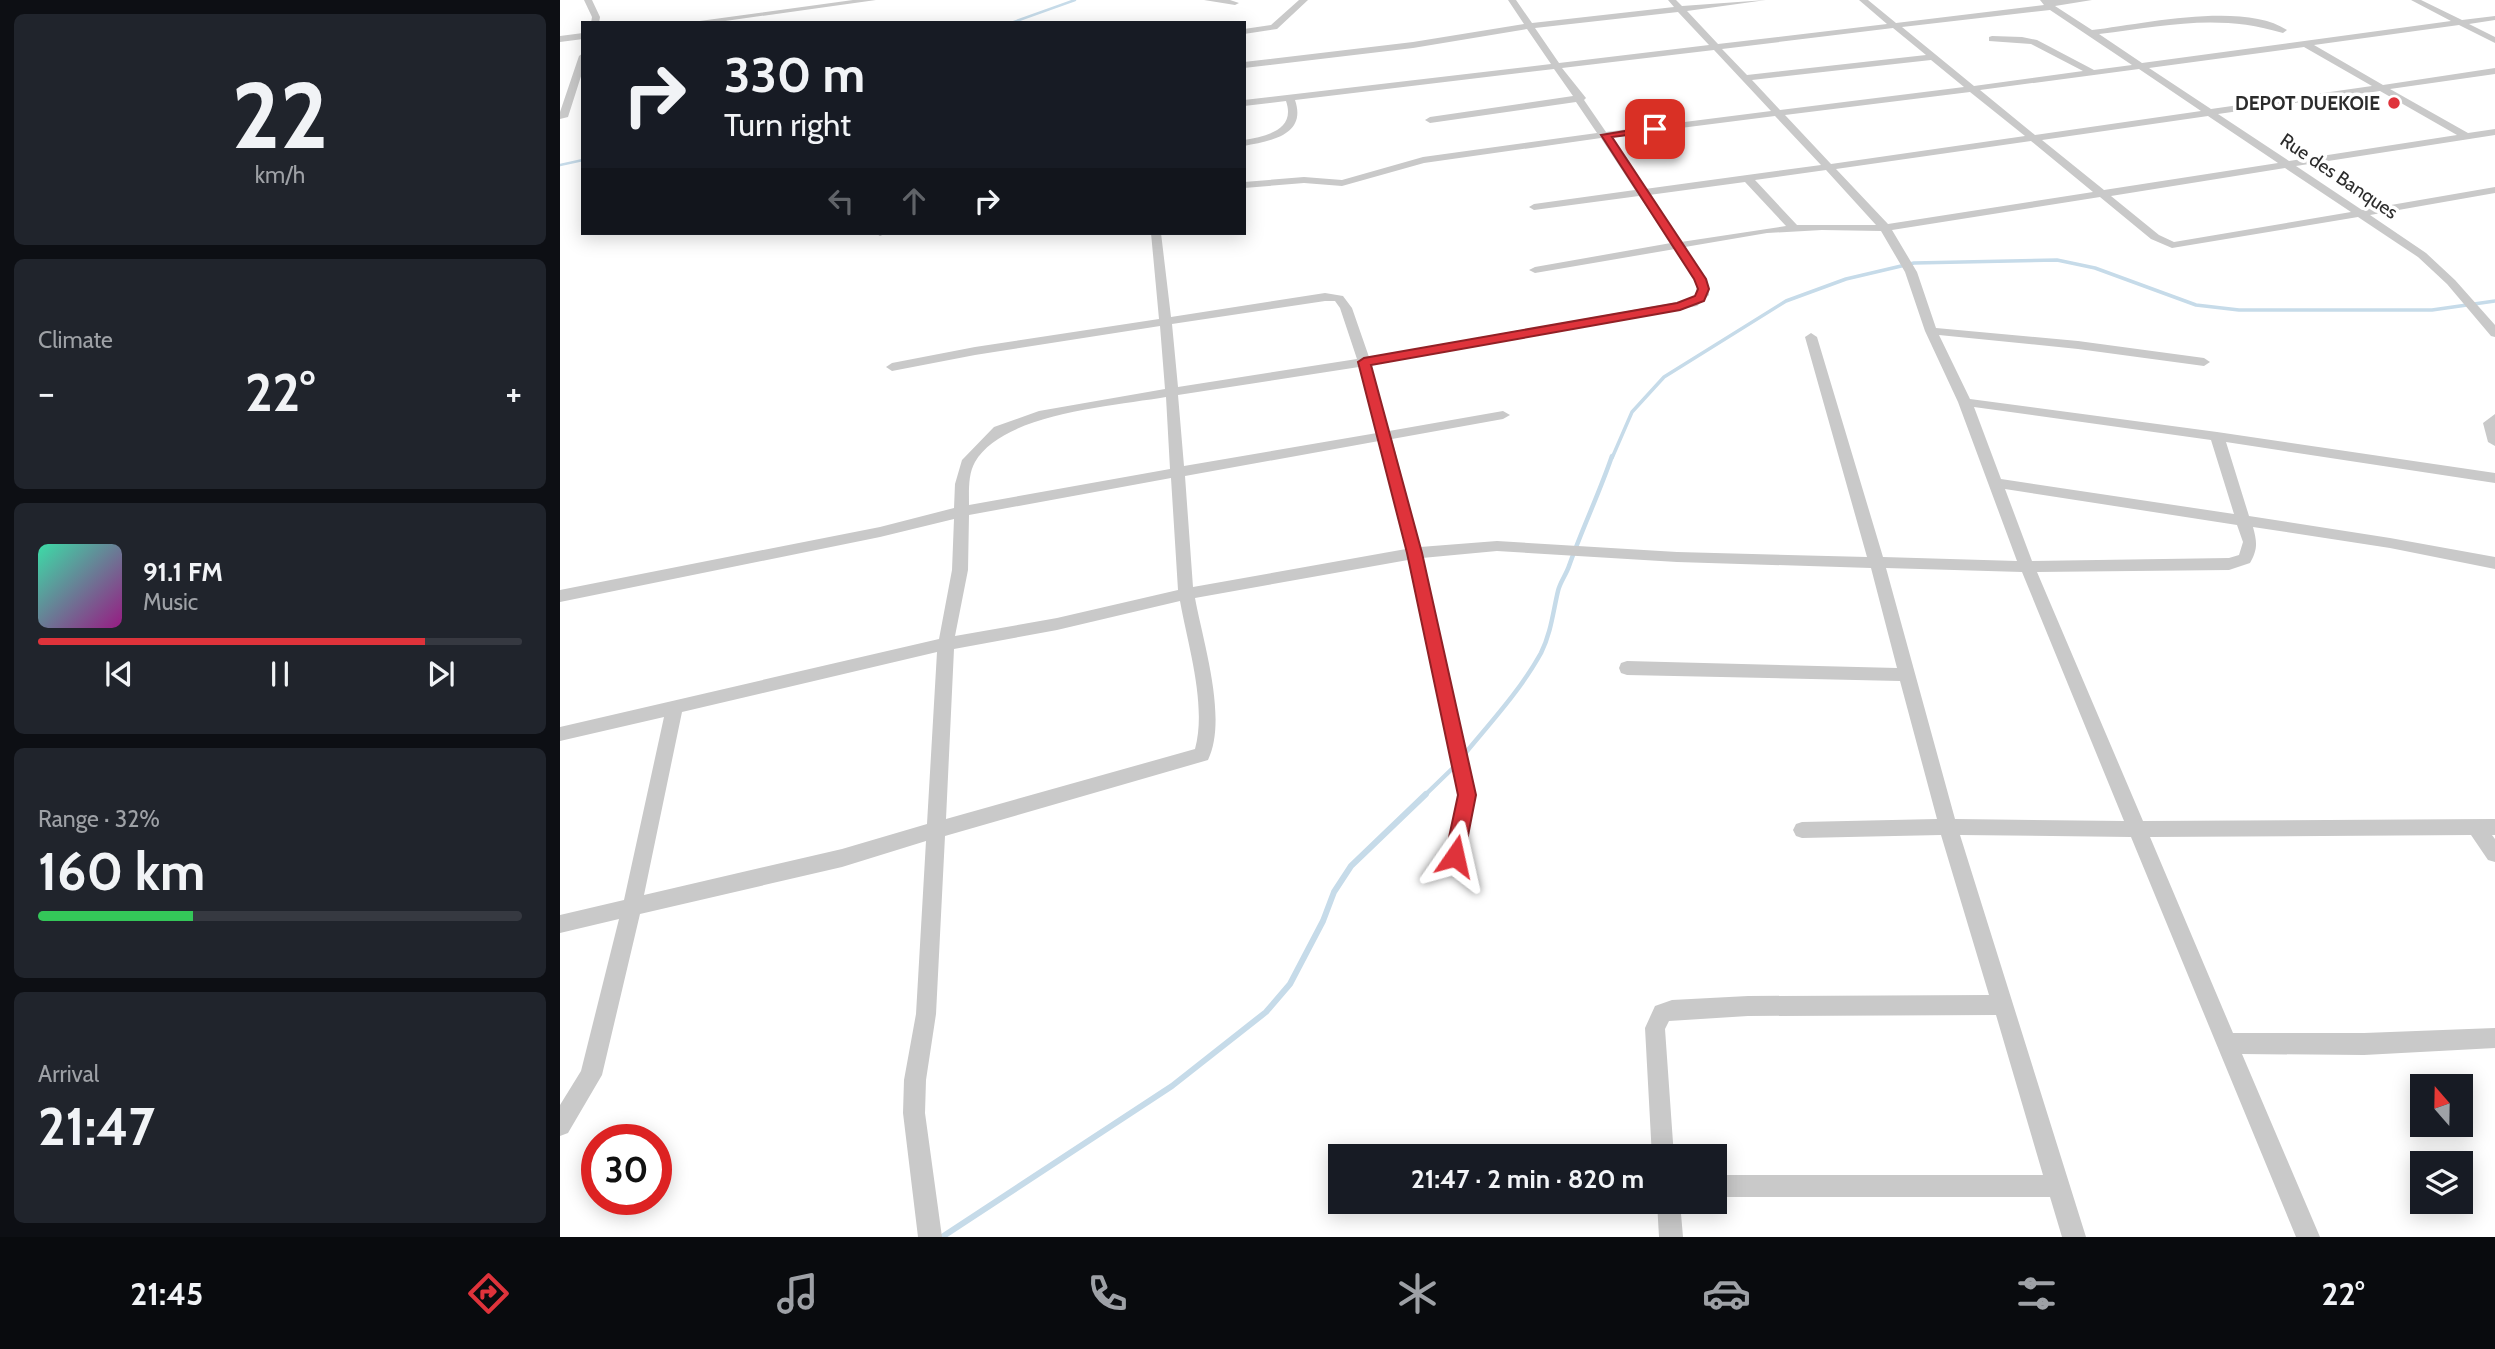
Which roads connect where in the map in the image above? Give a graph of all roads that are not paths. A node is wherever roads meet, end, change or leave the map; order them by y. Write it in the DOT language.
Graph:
graph roads {
  1 [pos="588,0"];
  2 [pos="768,0"];
  3 [pos="872,0"];
  4 [pos="1208,0"];
  5 [pos="1304,0"];
  6 [pos="1512,0"];
  7 [pos="1762,0"];
  8 [pos="1863,0"];
  9 [pos="2088,0"];
  10 [pos="2415,0"];
  11 [pos="1235,3"];
  12 [pos="2047,4"];
  13 [pos="1676,5"];
  14 [pos="749,15"];
  15 [pos="2495,18"];
  16 [pos="595,21"];
  17 [pos="704,21"];
  18 [pos="2460,23"];
  19 [pos="1529,26"];
  20 [pos="1896,27"];
  21 [pos="2283,30"];
  22 [pos="1246,32"];
  23 [pos="2090,33"];
  24 [pos="581,36"];
  25 [pos="560,39"];
  26 [pos="1992,39"];
  27 [pos="2495,40"];
  28 [pos="2307,45"];
  29 [pos="1716,47"];
  30 [pos="1933,57"];
  31 [pos="1246,65"];
  32 [pos="2139,65"];
  33 [pos="1558,66"];
  34 [pos="2495,71"];
  35 [pos="576,72"];
  36 [pos="2093,72"];
  37 [pos="1746,78"];
  38 [pos="2382,87"];
  39 [pos="1974,88"];
  40 [pos="1290,97"];
  41 [pos="1581,98"];
  42 [pos="1246,103"];
  43 [pos="1778,113"];
  44 [pos="2210,113"];
  45 [pos="563,117"];
  46 [pos="1430,120"];
  47 [pos="2495,132"];
  48 [pos="1605,135"];
  49 [pos="2034,137"];
  50 [pos="2467,137"];
  51 [pos="1246,143"];
  52 [pos="2286,164"];
  53 [pos="1829,167"];
  54 [pos="1746,178"];
  55 [pos="1246,185"];
  56 [pos="2495,190"];
  57 [pos="1643,192"];
  58 [pos="2101,194"];
  59 [pos="1534,207"];
  60 [pos="2360,213"];
  61 [pos="1794,228"];
  62 [pos="1885,228"];
  63 [pos="1156,235"];
  64 [pos="1679,246"];
  65 [pos="1535,270"];
  66 [pos="1164,322"];
  67 [pos="1931,331"];
  68 [pos="2495,333"];
  69 [pos="1811,337"];
  70 [pos="1364,362"];
  71 [pos="2204,362"];
  72 [pos="892,367"];
  73 [pos="1171,392"];
  74 [pos="1965,402"];
  75 [pos="1503,415"];
  76 [pos="2493,422"];
  77 [pos="1384,436"];
  78 [pos="2217,436"];
  79 [pos="2495,442"];
  80 [pos="1176,475"];
  81 [pos="2495,478"];
  82 [pos="1995,483"];
  83 [pos="962,513"];
  84 [pos="2244,523"];
  85 [pos="1415,553"];
  86 [pos="2495,563"];
  87 [pos="1877,564"];
  88 [pos="2027,567"];
  89 [pos="1186,594"];
  90 [pos="560,596"];
  91 [pos="946,645"];
  92 [pos="1627,668"];
  93 [pos="1907,674"];
  94 [pos="675,707"];
  95 [pos="560,734"];
  96 [pos="1948,827"];
  97 [pos="2485,827"];
  98 [pos="1802,830"];
  99 [pos="2137,830"];
  100 [pos="937,831"];
  101 [pos="2495,855"];
  102 [pos="1455,856"];
  103 [pos="632,908"];
  104 [pos="560,924"];
  105 [pos="2004,1005"];
  106 [pos="2495,1038"];
  107 [pos="2229,1043"];
  108 [pos="560,1125"];
  109 [pos="1663,1144"];
  110 [pos="1727,1186"];
  111 [pos="2060,1186"];
  112 [pos="1669,1214"];
  113 [pos="930,1237"];
  114 [pos="1671,1237"];
  115 [pos="2074,1237"];
  116 [pos="2308,1237"];
  1 -- 16 [label="street"];
  2 -- 14 [label="street"];
  3 -- 14 [label="street"];
  4 -- 11 [label="street"];
  5 -- 22 [label="street"];
  6 -- 19 [label="street"];
  7 -- 13 [label="street"];
  8 -- 20 [label="street"];
  9 -- 12 [label="street"];
  10 -- 18 [label="street"];
  12 -- 20 [label="street"];
  12 -- 23 [label="street, Rue des Banques"];
  13 -- 19 [label="street"];
  13 -- 29 [label="street"];
  14 -- 17 [label="street"];
  15 -- 18 [label="street"];
  18 -- 27 [label="street"];
  18 -- 28 [label="street"];
  19 -- 31 [label="street"];
  19 -- 33 [label="street"];
  20 -- 29 [label="street"];
  20 -- 30 [label="street"];
  21 -- 23 [label="street"];
  23 -- 32 [label="street, Rue des Banques"];
  24 -- 25 [label="street"];
  26 -- 36 [label="street"];
  28 -- 32 [label="street"];
  28 -- 38 [label="street"];
  29 -- 33 [label="street"];
  29 -- 37 [label="street"];
  30 -- 37 [label="street"];
  30 -- 39 [label="street"];
  32 -- 36 [label="street"];
  32 -- 44 [label="street, Rue des Banques"];
  33 -- 40 [label="street"];
  33 -- 41 [label="street"];
  34 -- 38 [label="street"];
  35 -- 45 [label="street"];
  36 -- 39 [label="street"];
  37 -- 43 [label="street"];
  38 -- 44 [label="street"];
  38 -- 50 [label="street"];
  39 -- 43 [label="street"];
  39 -- 49 [label="street"];
  40 -- 42 [label="street"];
  40 -- 51 [label="street"];
  41 -- 46 [label="street"];
  41 -- 48 [label="street"];
  43 -- 48 [label="street"];
  43 -- 53 [label="street"];
  44 -- 49 [label="street"];
  44 -- 52 [label="street, Rue des Banques"];
  47 -- 50 [label="street"];
  48 -- 55 [label="street"];
  48 -- 57 [label="street"];
  49 -- 53 [label="street"];
  49 -- 58 [label="street"];
  50 -- 52 [label="street"];
  52 -- 58 [label="street"];
  52 -- 60 [label="street, Rue des Banques"];
  53 -- 54 [label="street"];
  53 -- 62 [label="street"];
  54 -- 57 [label="street"];
  54 -- 61 [label="street"];
  56 -- 60 [label="street"];
  57 -- 59 [label="street"];
  57 -- 64 [label="street"];
  58 -- 60 [label="street"];
  58 -- 62 [label="street"];
  60 -- 68 [label="street, Rue des Banques"];
  61 -- 62 [label="street"];
  61 -- 64 [label="street"];
  62 -- 67 [label="street"];
  63 -- 66 [label="street"];
  64 -- 65 [label="street"];
  64 -- 70 [label="street"];
  66 -- 70 [label="street"];
  66 -- 72 [label="street"];
  66 -- 73 [label="street"];
  67 -- 71 [label="street"];
  67 -- 74 [label="street"];
  69 -- 87 [label="street"];
  70 -- 73 [label="street"];
  70 -- 77 [label="street"];
  73 -- 80 [label="street"];
  73 -- 83 [label="street"];
  74 -- 78 [label="street"];
  74 -- 82 [label="street"];
  75 -- 77 [label="street"];
  76 -- 79 [label="street"];
  77 -- 80 [label="street"];
  77 -- 85 [label="street"];
  78 -- 81 [label="street"];
  78 -- 84 [label="street"];
  80 -- 83 [label="street"];
  80 -- 89 [label="street"];
  82 -- 84 [label="street"];
  82 -- 88 [label="street"];
  83 -- 90 [label="street"];
  83 -- 91 [label="street"];
  84 -- 86 [label="street"];
  84 -- 88 [label="street"];
  85 -- 87 [label="street"];
  85 -- 89 [label="street"];
  85 -- 102 [label="street"];
  87 -- 88 [label="street"];
  87 -- 93 [label="street"];
  88 -- 99 [label="street"];
  89 -- 91 [label="street"];
  89 -- 100 [label="street"];
  91 -- 94 [label="street"];
  91 -- 100 [label="street"];
  92 -- 93 [label="street"];
  93 -- 96 [label="street"];
  94 -- 95 [label="street"];
  94 -- 103 [label="street"];
  96 -- 98 [label="street"];
  96 -- 99 [label="street"];
  96 -- 105 [label="street"];
  97 -- 99 [label="street"];
  97 -- 101 [label="street"];
  99 -- 107 [label="street"];
  100 -- 103 [label="street"];
  100 -- 113 [label="street"];
  103 -- 104 [label="street"];
  103 -- 108 [label="street"];
  105 -- 109 [label="street"];
  105 -- 111 [label="street"];
  106 -- 107 [label="street"];
  107 -- 116 [label="street"];
  110 -- 111 [label="street"];
  111 -- 115 [label="street"];
  112 -- 114 [label="street"];
}
